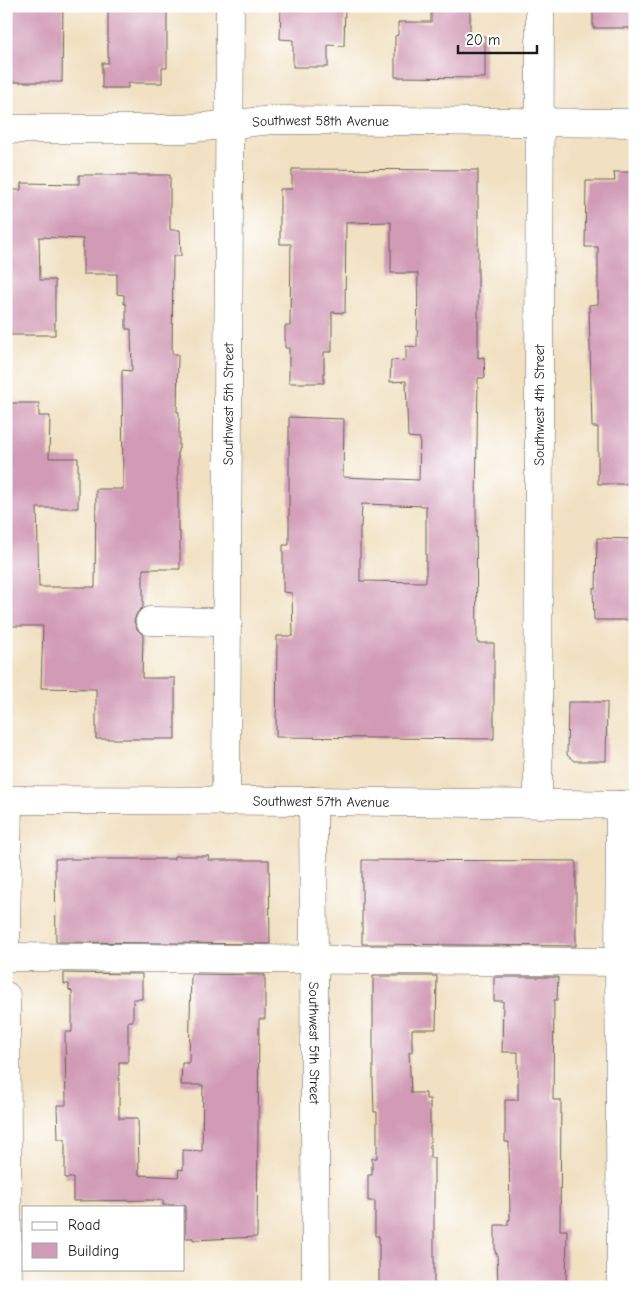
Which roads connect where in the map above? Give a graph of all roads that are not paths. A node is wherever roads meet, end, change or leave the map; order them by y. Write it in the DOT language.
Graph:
graph roads {
  1 [pos="230,6"];
  2 [pos="540,6"];
  3 [pos="540,122"];
  4 [pos="635,123"];
  5 [pos="228,125"];
  6 [pos="6,130"];
  7 [pos="150,622"];
  8 [pos="228,622"];
  9 [pos="7,800"];
  10 [pos="313,801"];
  11 [pos="226,802"];
  12 [pos="538,804"];
  13 [pos="627,805"];
  14 [pos="6,937"];
  15 [pos="6,957"];
  16 [pos="313,960"];
  17 [pos="618,962"];
  18 [pos="6,996"];
  19 [pos="8,1287"];
  20 [pos="316,1287"];
  21 [pos="621,1287"];
  1 -- 5 [label="street, Southwest 5th Street"];
  2 -- 3 [label="street, Southwest 4th Street"];
  3 -- 4 [label="street, Southwest 58th Avenue"];
  3 -- 5 [label="street, Southwest 58th Avenue"];
  3 -- 12 [label="street, Southwest 4th Street"];
  5 -- 6 [label="street, Southwest 58th Avenue"];
  5 -- 8 [label="street, Southwest 5th Street"];
  7 -- 8 [label="street"];
  8 -- 11 [label="street, Southwest 5th Street"];
  9 -- 11 [label="street, Southwest 57th Avenue"];
  9 -- 14 [label="street"];
  10 -- 11 [label="street, Southwest 57th Avenue"];
  10 -- 12 [label="street, Southwest 57th Avenue"];
  10 -- 16 [label="street, Southwest 5th Street"];
  12 -- 13 [label="street, Southwest 57th Avenue"];
  13 -- 17 [label="street"];
  15 -- 16 [label="street"];
  16 -- 17 [label="street"];
  16 -- 20 [label="street, Southwest 5th Street"];
  17 -- 21 [label="street"];
  18 -- 19 [label="street"];
}
